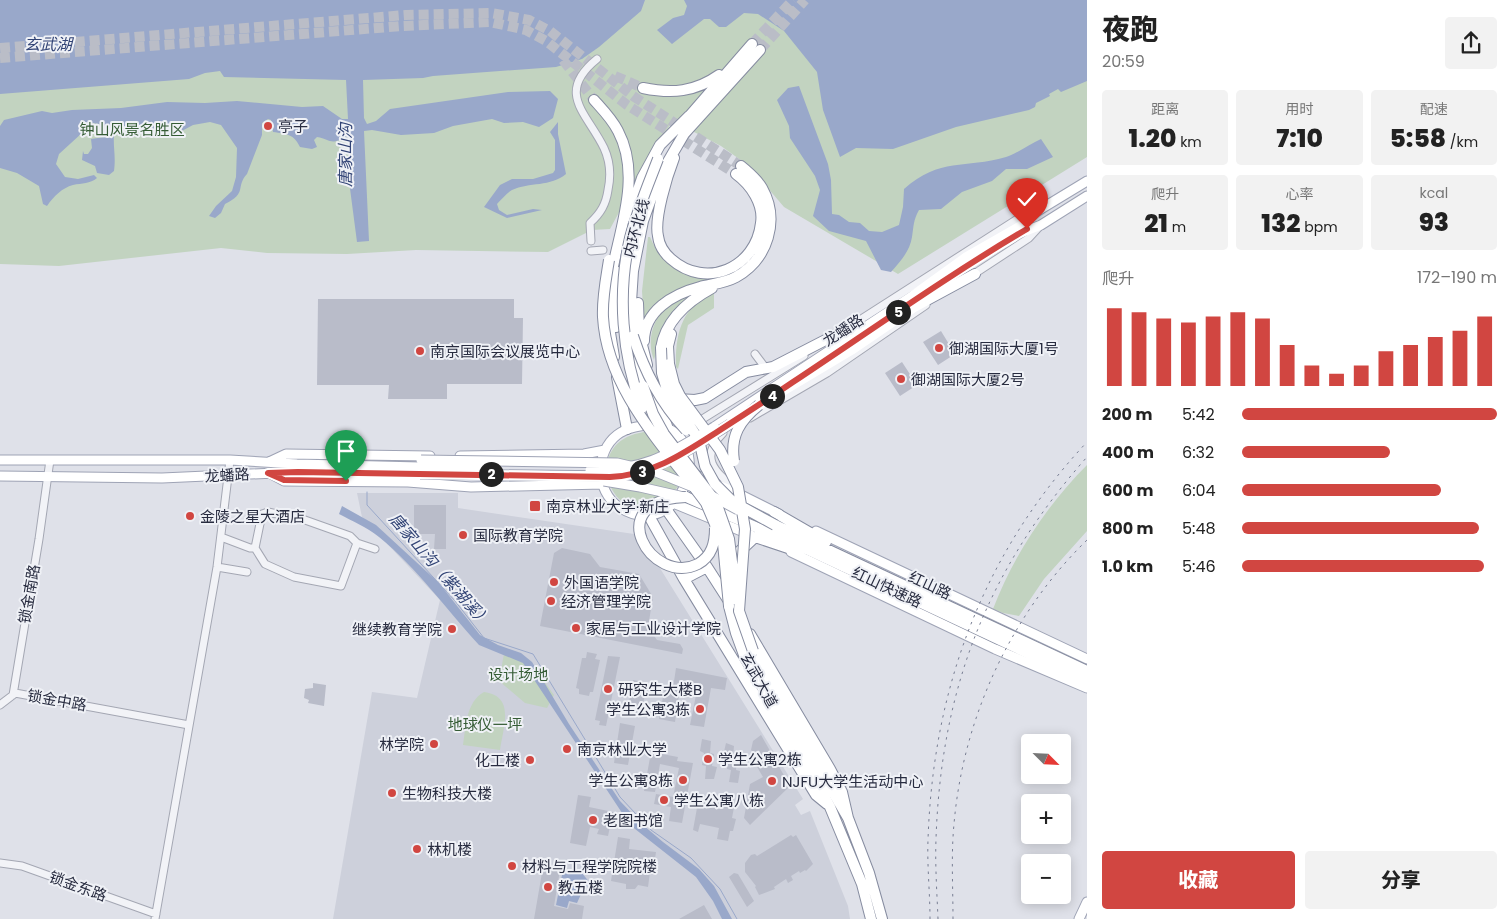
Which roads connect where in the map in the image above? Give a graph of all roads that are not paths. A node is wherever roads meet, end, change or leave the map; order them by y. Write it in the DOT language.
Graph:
graph roads {
  1 [pos="597,59"];
  2 [pos="732,66"];
  3 [pos="643,88"];
  4 [pos="594,100"];
  5 [pos="711,105"];
  6 [pos="689,116"];
  7 [pos="673,160"];
  8 [pos="1087,180"];
  9 [pos="1087,196"];
  10 [pos="625,209"];
  11 [pos="1036,212"];
  12 [pos="1041,225"];
  13 [pos="1025,227"];
  14 [pos="591,241"];
  15 [pos="603,250"];
  16 [pos="591,251"];
  17 [pos="975,274"];
  18 [pos="722,283"];
  19 [pos="841,332"];
  20 [pos="633,336"];
  21 [pos="665,347"];
  22 [pos="644,350"];
  23 [pos="755,354"];
  24 [pos="764,366"];
  25 [pos="652,384"];
  26 [pos="619,388"];
  27 [pos="667,426"];
  28 [pos="627,429"];
  29 [pos="723,433"];
  30 [pos="677,434"];
  31 [pos="699,440"];
  32 [pos="659,442"];
  33 [pos="605,450"];
  34 [pos="688,452"];
  35 [pos="412,456"];
  36 [pos="0,460"];
  37 [pos="50,460"];
  38 [pos="230,460"];
  39 [pos="267,463"];
  40 [pos="291,468"];
  41 [pos="689,472"];
  42 [pos="268,473"];
  43 [pos="228,475"];
  44 [pos="0,476"];
  45 [pos="48,476"];
  46 [pos="408,482"];
  47 [pos="603,484"];
  48 [pos="740,491"];
  49 [pos="686,497"];
  50 [pos="670,506"];
  51 [pos="774,512"];
  52 [pos="649,516"];
  53 [pos="713,517"];
  54 [pos="775,525"];
  55 [pos="221,537"];
  56 [pos="755,537"];
  57 [pos="357,543"];
  58 [pos="806,544"];
  59 [pos="777,546"];
  60 [pos="255,548"];
  61 [pos="375,549"];
  62 [pos="217,567"];
  63 [pos="708,567"];
  64 [pos="247,572"];
  65 [pos="684,579"];
  66 [pos="885,581"];
  67 [pos="737,610"];
  68 [pos="1087,659"];
  69 [pos="1087,671"];
  70 [pos="1087,681"];
  71 [pos="1087,688"];
  72 [pos="12,695"];
  73 [pos="0,705"];
  74 [pos="189,726"];
  75 [pos="819,776"];
  76 [pos="830,807"];
  77 [pos="848,818"];
  78 [pos="0,863"];
  79 [pos="1087,902"];
  80 [pos="156,916"];
  81 [pos="1087,916"];
  82 [pos="871,919"];
  83 [pos="882,919"];
  84 [pos="1079,919"];
  85 [pos="1085,919"];
  1 -- 14 [label="street"];
  2 -- 3 [label="highway"];
  2 -- 5 [label="highway, 内环北线"];
  2 -- 6 [label="highway, 内环北线"];
  4 -- 10 [label="highway"];
  5 -- 7 [label="highway"];
  5 -- 20 [label="highway, 内环北线"];
  6 -- 26 [label="highway"];
  6 -- 32 [label="highway, 内环北线, bridge"];
  7 -- 18 [label="highway"];
  7 -- 22 [label="highway"];
  8 -- 11 [label="main road, 龙蟠路"];
  9 -- 12 [label="main road, 龙蟠路"];
  10 -- 26 [label="highway"];
  10 -- 32 [label="highway, bridge"];
  11 -- 13 [label="main road, 龙蟠路"];
  11 -- 19 [label="street, 龙蟠路"];
  12 -- 13 [label="main road, 龙蟠路"];
  12 -- 17 [label="street, 龙蟠路"];
  13 -- 40 [label="main road, 龙蟠路, bridge"];
  15 -- 16 [label="street"];
  17 -- 29 [label="street, 龙蟠路"];
  17 -- 48 [label="highway, bridge"];
  18 -- 21 [label="highway"];
  18 -- 22 [label="highway"];
  19 -- 25 [label="highway"];
  19 -- 30 [label="street, 龙蟠路"];
  20 -- 25 [label="highway, bridge"];
  20 -- 67 [label="highway, bridge"];
  21 -- 31 [label="highway, 红山快速路, bridge"];
  21 -- 48 [label="highway, bridge"];
  22 -- 25 [label="highway"];
  23 -- 24 [label="street"];
  25 -- 27 [label="highway"];
  25 -- 31 [label="highway, bridge"];
  26 -- 28 [label="highway"];
  27 -- 28 [label="main road"];
  27 -- 30 [label="main road"];
  28 -- 33 [label="main road"];
  29 -- 34 [label="street, 龙蟠路"];
  29 -- 48 [label="street"];
  30 -- 34 [label="main road"];
  31 -- 54 [label="highway, 红山快速路, bridge"];
  32 -- 53 [label="highway, 玄武大道, bridge"];
  33 -- 35 [label="main road"];
  33 -- 47 [label="main road"];
  34 -- 41 [label="main road"];
  35 -- 39 [label="main road"];
  35 -- 54 [label="main road, bridge"];
  36 -- 37 [label="main road, 龙蟠路"];
  37 -- 38 [label="main road, 龙蟠路"];
  37 -- 45 [label="street, 锁金南路"];
  38 -- 39 [label="main road, 龙蟠路"];
  38 -- 43 [label="street"];
  39 -- 40 [label="main road, 龙蟠路"];
  40 -- 42 [label="main road, 龙蟠路"];
  41 -- 48 [label="main road, 红山路"];
  41 -- 50 [label="main road"];
  42 -- 43 [label="main road, 龙蟠路"];
  42 -- 46 [label="main road"];
  43 -- 45 [label="main road, 龙蟠路"];
  43 -- 55 [label="street"];
  44 -- 45 [label="main road, 龙蟠路"];
  45 -- 72 [label="street, 锁金南路"];
  46 -- 47 [label="main road"];
  46 -- 49 [label="main road, bridge"];
  47 -- 52 [label="main road"];
  48 -- 51 [label="main road, 红山路"];
  48 -- 67 [label="highway, bridge"];
  49 -- 53 [label="highway, bridge"];
  49 -- 58 [label="highway, 红山快速路, bridge"];
  50 -- 52 [label="main road"];
  50 -- 56 [label="main road"];
  50 -- 63 [label="highway"];
  51 -- 66 [label="highway"];
  51 -- 68 [label="main road, 红山路"];
  52 -- 65 [label="highway"];
  53 -- 75 [label="highway, 玄武大道, bridge"];
  54 -- 58 [label="highway, 红山快速路"];
  55 -- 60 [label="street"];
  55 -- 62 [label="street"];
  56 -- 59 [label="highway"];
  56 -- 67 [label="highway"];
  57 -- 60 [label="street"];
  57 -- 60 [label="street"];
  57 -- 61 [label="street"];
  58 -- 66 [label="highway, 红山快速路"];
  59 -- 66 [label="highway"];
  59 -- 71 [label="main road, 红山路"];
  62 -- 64 [label="street"];
  62 -- 74 [label="street"];
  63 -- 65 [label="highway"];
  63 -- 67 [label="highway"];
  65 -- 76 [label="highway"];
  66 -- 69 [label="highway, 红山快速路"];
  66 -- 70 [label="highway, 红山快速路"];
  67 -- 75 [label="highway, 玄武大道, bridge"];
  67 -- 77 [label="highway"];
  72 -- 73 [label="street"];
  72 -- 74 [label="street, 锁金中路"];
  74 -- 80 [label="street"];
  75 -- 76 [label="highway, 玄武大道"];
  75 -- 77 [label="highway, 玄武大道"];
  76 -- 82 [label="highway, 玄武大道"];
  77 -- 83 [label="highway, 玄武大道"];
  78 -- 80 [label="street, 锁金东路"];
  79 -- 84 [label="main road"];
  81 -- 85 [label="main road"];
}
